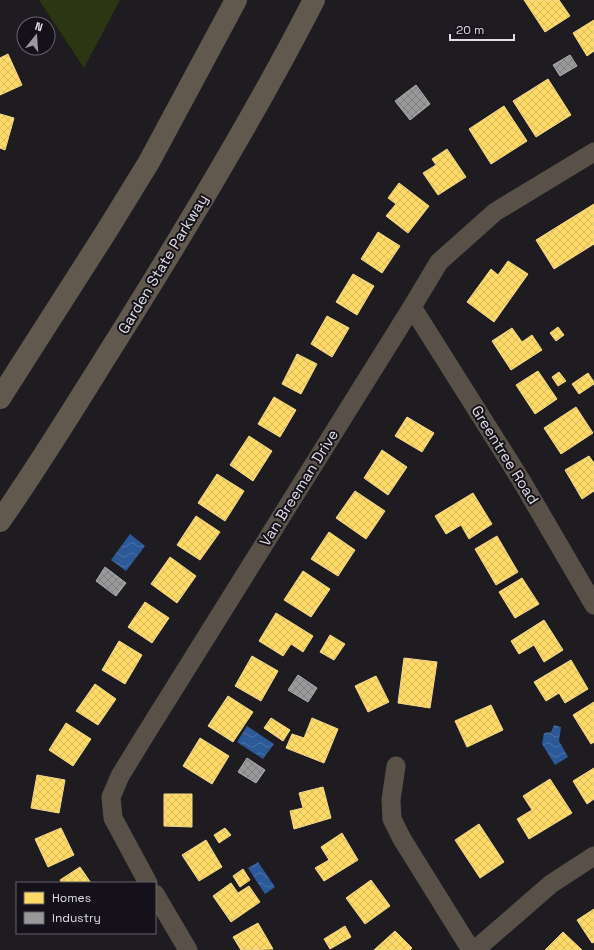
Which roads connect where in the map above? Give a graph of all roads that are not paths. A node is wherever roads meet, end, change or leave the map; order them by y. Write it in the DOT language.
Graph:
graph roads {
  1 [pos="236,0"];
  2 [pos="314,0"];
  3 [pos="594,152"];
  4 [pos="412,307"];
  5 [pos="0,398"];
  6 [pos="0,521"];
  7 [pos="594,605"];
  8 [pos="396,766"];
  9 [pos="594,856"];
  10 [pos="147,882"];
  11 [pos="156,896"];
  12 [pos="188,950"];
  13 [pos="471,950"];
  14 [pos="475,950"];
  1 -- 5 [label="highway"];
  2 -- 6 [label="highway, Garden State Parkway"];
  3 -- 4 [label="street, Van Breeman Drive"];
  4 -- 7 [label="street, Greentree Road"];
  4 -- 10 [label="street, Van Breeman Drive"];
  8 -- 13 [label="street"];
  9 -- 14 [label="street"];
  11 -- 12 [label="street"];
}
